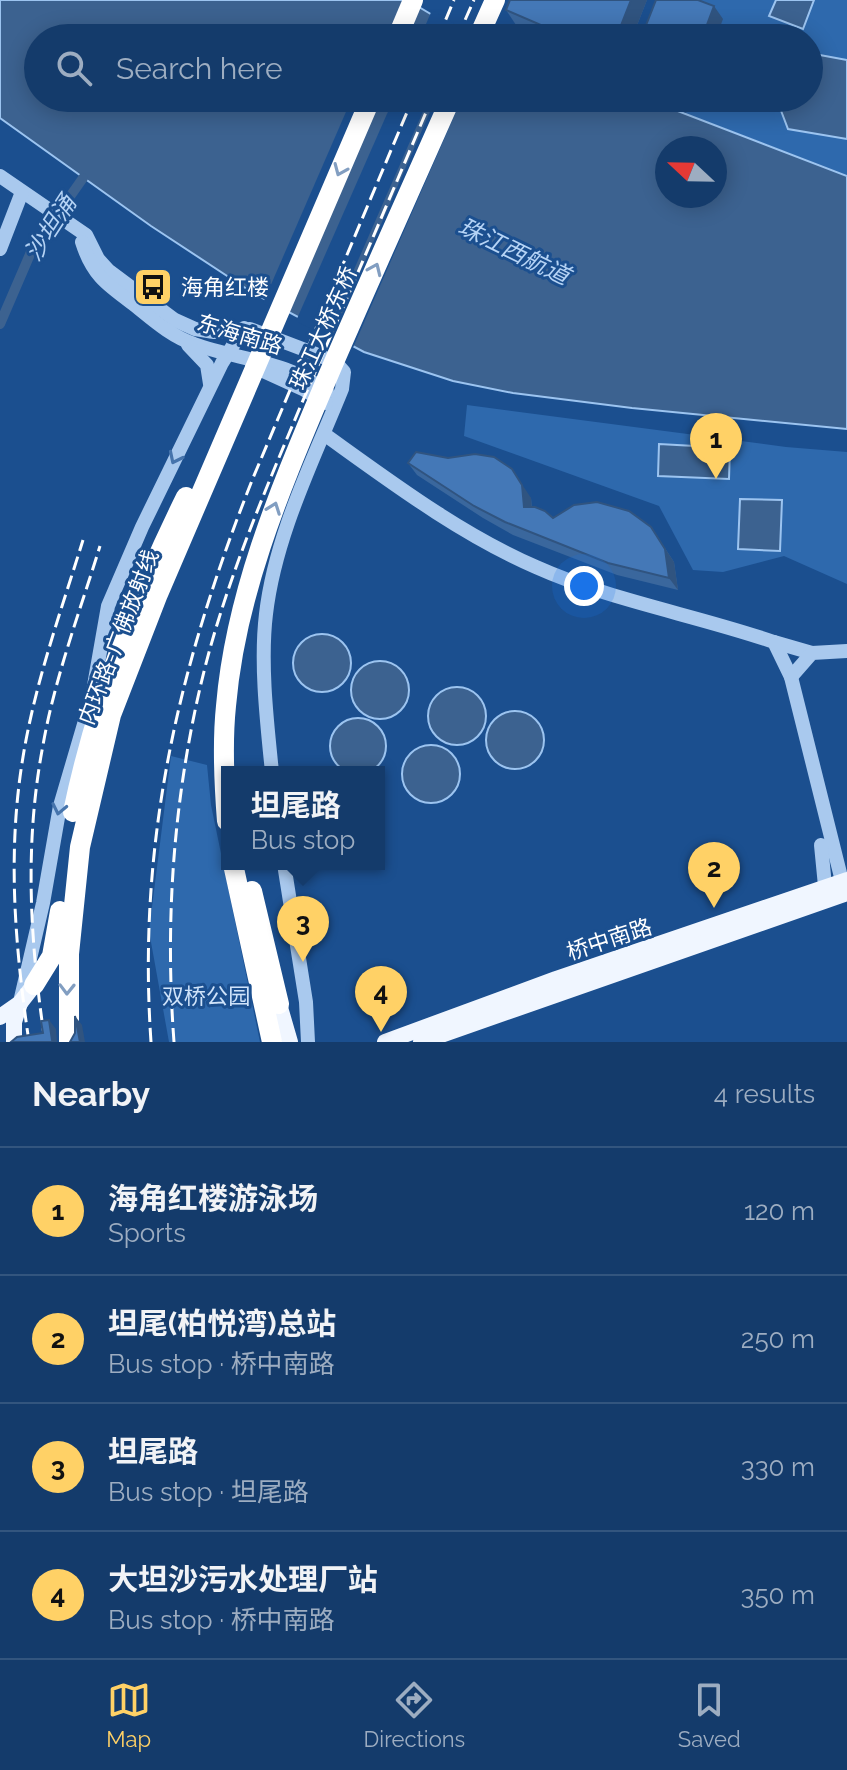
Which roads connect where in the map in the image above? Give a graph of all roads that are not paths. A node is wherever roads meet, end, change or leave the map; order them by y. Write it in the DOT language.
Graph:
graph roads {
  1 [pos="413,0"];
  2 [pos="495,0"];
  3 [pos="403,24"];
  4 [pos="484,24"];
  5 [pos="365,112"];
  6 [pos="445,112"];
  7 [pos="0,176"];
  8 [pos="22,192"];
  9 [pos="71,224"];
  10 [pos="0,249"];
  11 [pos="244,328"];
  12 [pos="182,340"];
  13 [pos="226,354"];
  14 [pos="209,388"];
  15 [pos="239,403"];
  16 [pos="334,410"];
  17 [pos="324,434"];
  18 [pos="249,582"];
  19 [pos="774,642"];
  20 [pos="847,651"];
  21 [pos="812,653"];
  22 [pos="791,677"];
  23 [pos="224,766"];
  24 [pos="237,766"];
  25 [pos="272,766"];
  26 [pos="821,845"];
  27 [pos="235,870"];
  28 [pos="248,870"];
  29 [pos="285,870"];
  30 [pos="845,885"];
  31 [pos="826,894"];
  32 [pos="34,985"];
  33 [pos="306,1002"];
  34 [pos="20,1003"];
  35 [pos="279,1004"];
  36 [pos="0,1017"];
  37 [pos="0,1030"];
  38 [pos="285,1041"];
  39 [pos="14,1042"];
  40 [pos="69,1042"];
  41 [pos="261,1042"];
  42 [pos="308,1042"];
  43 [pos="385,1042"];
  44 [pos="421,1042"];
  1 -- 3 [label="highway"];
  2 -- 4 [label="highway"];
  5 -- 15 [label="highway, 珠江大桥东桥, one-way"];
  18 -- 6 [label="highway, 珠江大桥东桥, one-way"];
  7 -- 8 [label="street, 东海南路"];
  8 -- 9 [label="street, 东海南路"];
  8 -- 10 [label="street"];
  9 -- 11 [label="street, 东海南路"];
  9 -- 12 [label="street, 东海南路"];
  11 -- 13 [label="street"];
  11 -- 16 [label="street, 东海南路"];
  12 -- 13 [label="street, 东海南路"];
  12 -- 14 [label="street"];
  13 -- 14 [label="street"];
  13 -- 16 [label="street, 东海南路"];
  14 -- 34 [label="street, one-way"];
  15 -- 32 [label="highway"];
  15 -- 40 [label="highway, 内环路-广佛放射线, one-way"];
  16 -- 17 [label="street, 东海南路"];
  17 -- 19 [label="street"];
  17 -- 25 [label="street, 东海南路"];
  18 -- 23 [label="highway"];
  18 -- 24 [label="highway"];
  19 -- 21 [label="street"];
  19 -- 22 [label="street"];
  20 -- 21 [label="street"];
  21 -- 22 [label="street"];
  22 -- 30 [label="street"];
  26 -- 31 [label="street"];
  27 -- 38 [label="highway"];
  28 -- 35 [label="highway"];
  29 -- 33 [label="street"];
  30 -- 31 [label="main road, 桥中南路"];
  31 -- 43 [label="main road, 桥中南路"];
  31 -- 44 [label="main road, 桥中南路"];
  32 -- 34 [label="main road"];
  33 -- 35 [label="street"];
  33 -- 38 [label="street"];
  33 -- 42 [label="street"];
  34 -- 36 [label="main road"];
  34 -- 37 [label="main road"];
  34 -- 39 [label="main road"];
  35 -- 38 [label="main road"];
  38 -- 41 [label="main road"];
}
